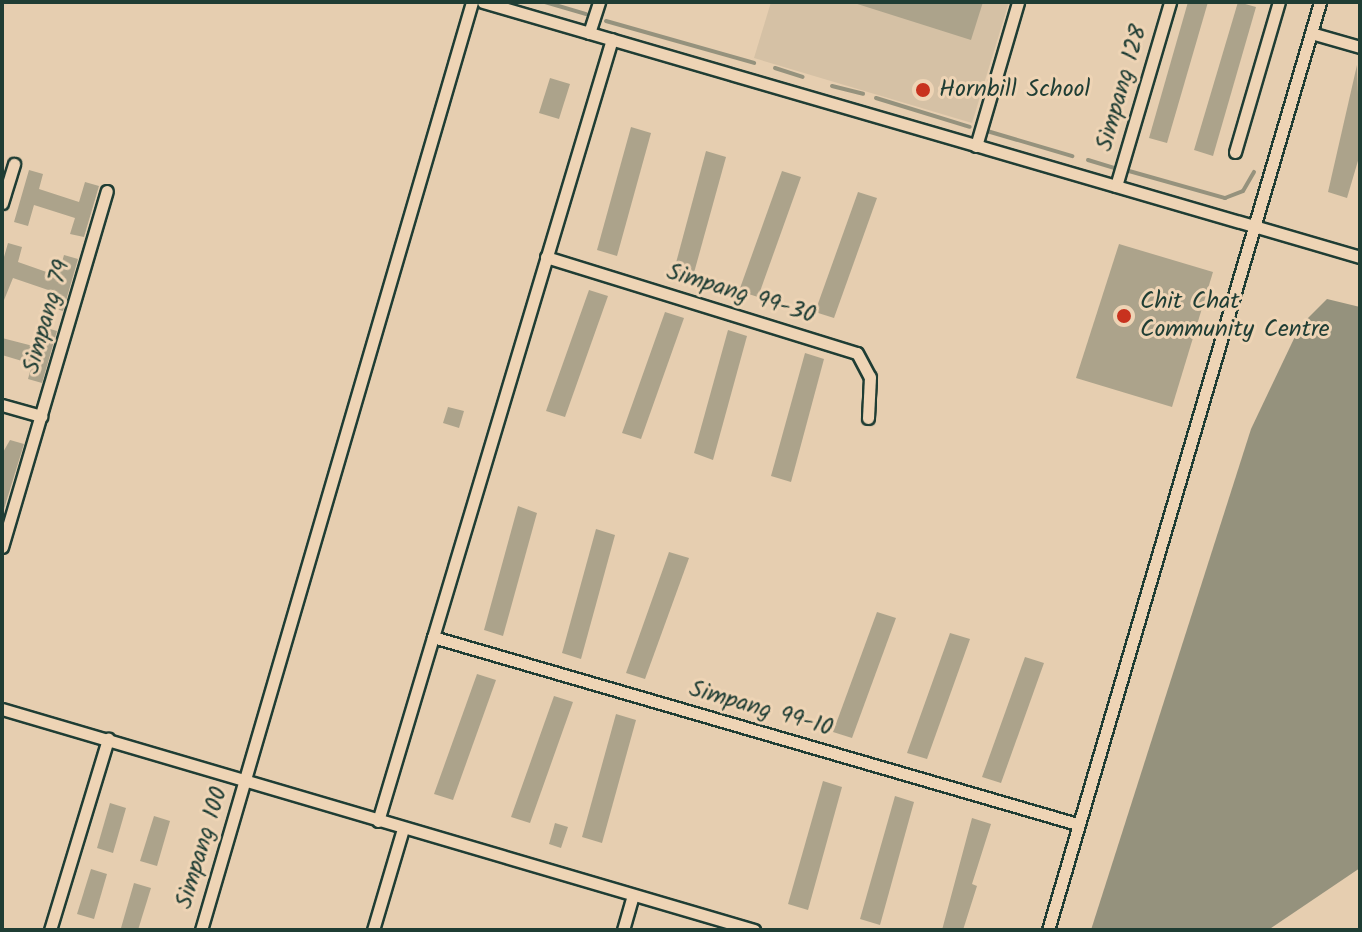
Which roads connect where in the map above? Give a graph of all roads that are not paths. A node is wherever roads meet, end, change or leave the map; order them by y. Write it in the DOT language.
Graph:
graph roads {
  1 [pos="472,2"];
  2 [pos="483,2"];
  3 [pos="599,2"];
  4 [pos="1018,2"];
  5 [pos="1170,2"];
  6 [pos="1279,2"];
  7 [pos="1320,2"];
  8 [pos="589,33"];
  9 [pos="1311,33"];
  10 [pos="612,39"];
  11 [pos="1360,47"];
  12 [pos="976,146"];
  13 [pos="1235,152"];
  14 [pos="14,164"];
  15 [pos="1116,186"];
  16 [pos="107,191"];
  17 [pos="2,203"];
  18 [pos="1252,224"];
  19 [pos="546,257"];
  20 [pos="1360,257"];
  21 [pos="2,405"];
  22 [pos="41,416"];
  23 [pos="868,418"];
  24 [pos="2,547"];
  25 [pos="433,637"];
  26 [pos="2,709"];
  27 [pos="108,739"];
  28 [pos="246,778"];
  29 [pos="378,821"];
  30 [pos="1077,824"];
  31 [pos="403,829"];
  32 [pos="633,895"];
  33 [pos="50,930"];
  34 [pos="201,930"];
  35 [pos="373,930"];
  36 [pos="623,930"];
  37 [pos="754,930"];
  38 [pos="1048,930"];
  1 -- 28 [label="street, Simpang 100"];
  2 -- 8 [label="street"];
  3 -- 8 [label="street"];
  4 -- 12 [label="street"];
  5 -- 15 [label="street, Simpang 128"];
  6 -- 13 [label="street"];
  7 -- 9 [label="street"];
  8 -- 10 [label="street"];
  9 -- 11 [label="street"];
  9 -- 18 [label="street"];
  10 -- 12 [label="street"];
  10 -- 19 [label="street"];
  12 -- 15 [label="street"];
  14 -- 17 [label="street"];
  15 -- 18 [label="street"];
  16 -- 22 [label="street, Simpang 79"];
  18 -- 20 [label="street"];
  18 -- 30 [label="street"];
  19 -- 23 [label="street, Simpang 99-30"];
  19 -- 25 [label="street"];
  21 -- 22 [label="street"];
  22 -- 24 [label="street, Simpang 79"];
  25 -- 29 [label="street"];
  25 -- 30 [label="street, Simpang 99-10"];
  26 -- 27 [label="street"];
  27 -- 28 [label="street"];
  27 -- 33 [label="street"];
  28 -- 29 [label="street"];
  28 -- 34 [label="street, Simpang 100"];
  29 -- 31 [label="street"];
  30 -- 38 [label="street"];
  31 -- 32 [label="street"];
  31 -- 35 [label="street"];
  32 -- 36 [label="street"];
  32 -- 37 [label="street"];
}
